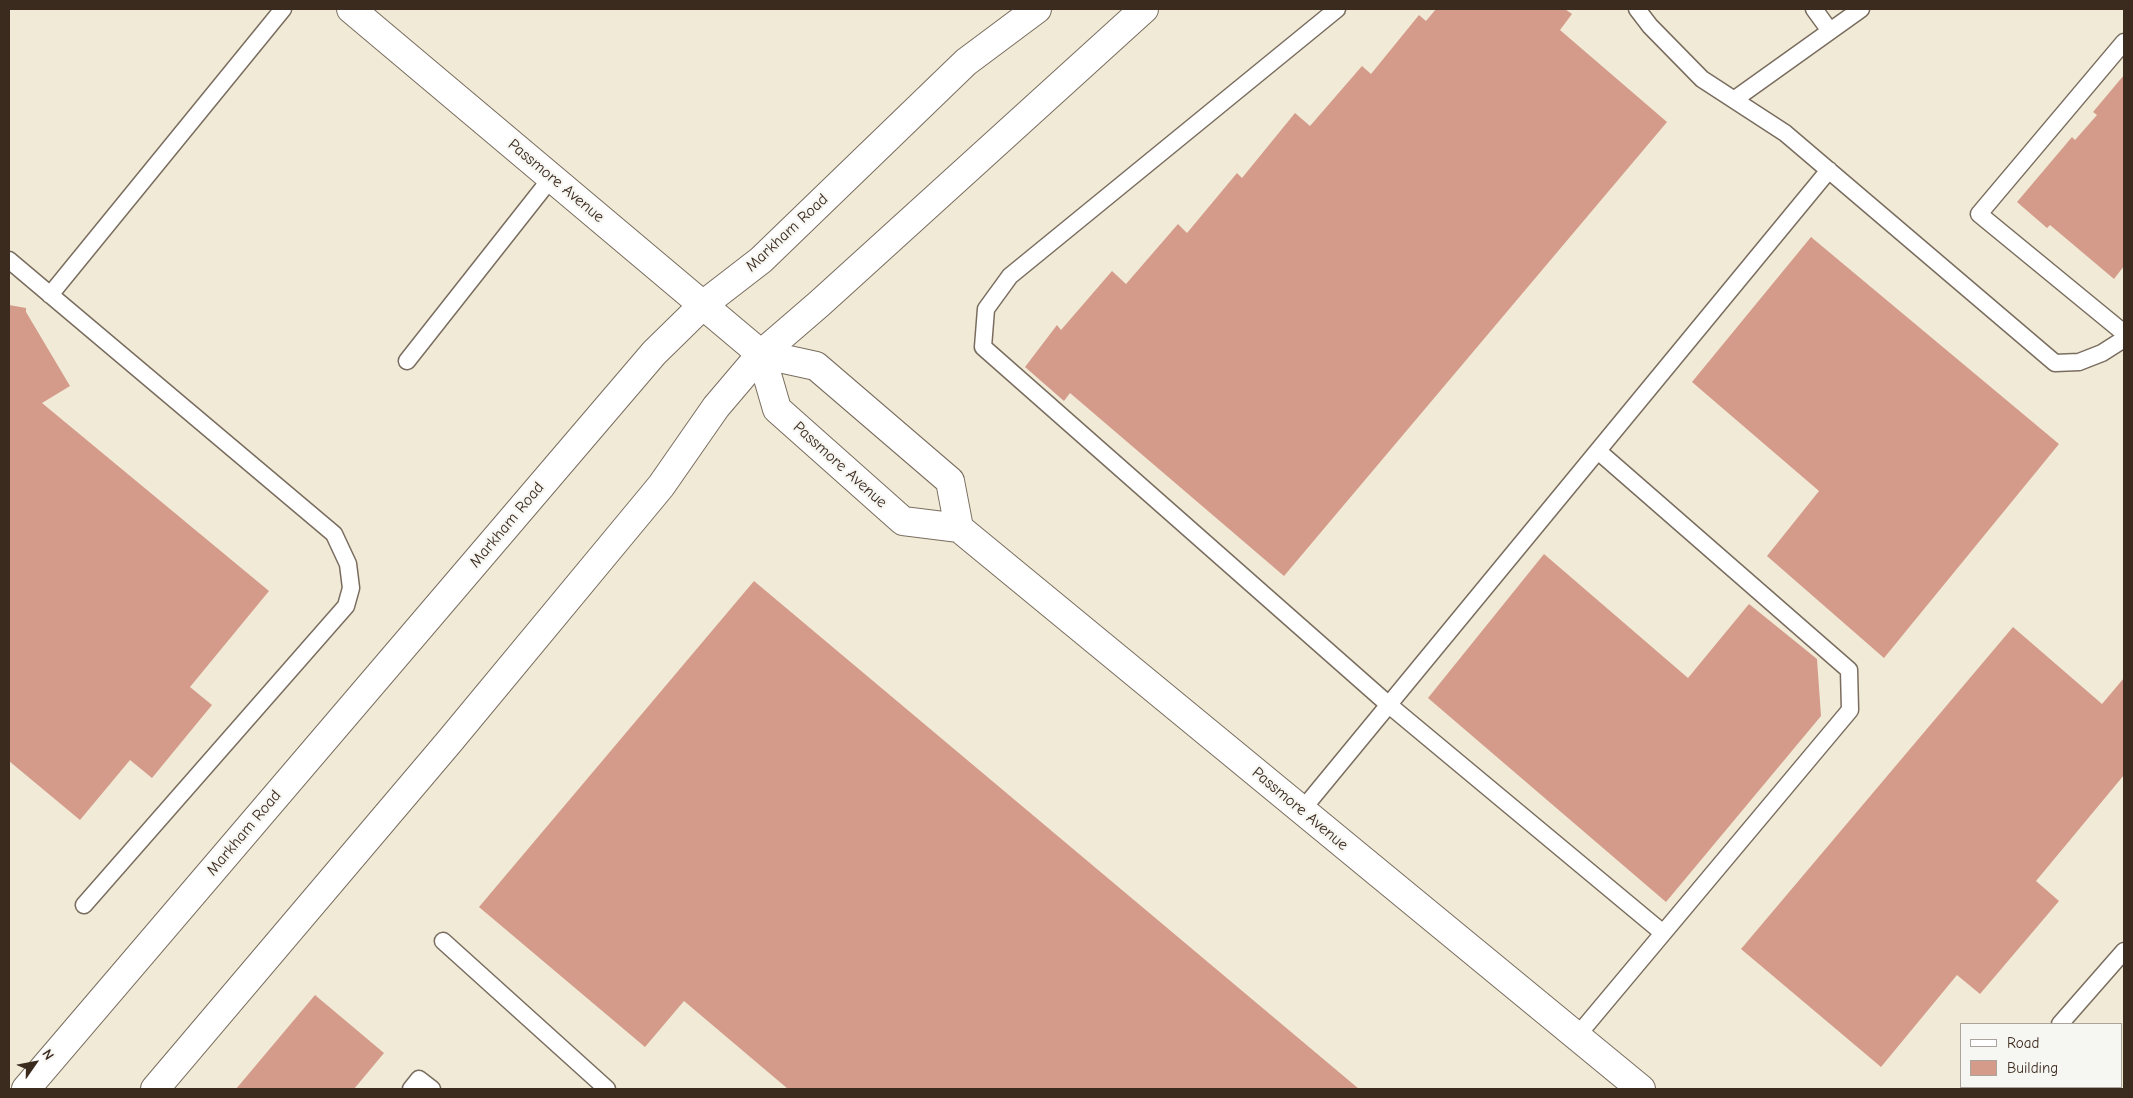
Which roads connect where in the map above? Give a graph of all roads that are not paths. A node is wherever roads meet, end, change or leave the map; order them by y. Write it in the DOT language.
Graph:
graph roads {
  1 [pos="283,9"];
  2 [pos="351,9"];
  3 [pos="1037,9"];
  4 [pos="1144,9"];
  5 [pos="1337,9"];
  6 [pos="1638,9"];
  7 [pos="1814,9"];
  8 [pos="1861,9"];
  9 [pos="1830,31"];
  10 [pos="2124,42"];
  11 [pos="1735,99"];
  12 [pos="1829,170"];
  13 [pos="552,177"];
  14 [pos="9,260"];
  15 [pos="50,295"];
  16 [pos="704,304"];
  17 [pos="2124,333"];
  18 [pos="2124,339"];
  19 [pos="761,354"];
  20 [pos="407,361"];
  21 [pos="1598,451"];
  22 [pos="959,528"];
  23 [pos="1389,705"];
  24 [pos="1302,810"];
  25 [pos="84,905"];
  26 [pos="1663,933"];
  27 [pos="443,941"];
  28 [pos="2124,951"];
  29 [pos="2061,1023"];
  30 [pos="1577,1036"];
  31 [pos="26,1089"];
  32 [pos="155,1089"];
  33 [pos="411,1089"];
  34 [pos="432,1089"];
  35 [pos="607,1089"];
  36 [pos="1641,1089"];
  1 -- 15 [label="lane"];
  2 -- 13 [label="main road, Passmore Avenue"];
  3 -- 16 [label="main road, Markham Road"];
  4 -- 19 [label="main road"];
  5 -- 23 [label="lane"];
  6 -- 11 [label="lane"];
  7 -- 9 [label="lane"];
  8 -- 9 [label="lane"];
  9 -- 11 [label="lane"];
  10 -- 17 [label="lane"];
  11 -- 12 [label="lane"];
  12 -- 18 [label="lane"];
  12 -- 21 [label="lane"];
  13 -- 16 [label="main road, Passmore Avenue"];
  13 -- 20 [label="lane"];
  14 -- 15 [label="lane"];
  15 -- 25 [label="lane"];
  16 -- 19 [label="main road, Passmore Avenue"];
  16 -- 31 [label="main road, Markham Road"];
  19 -- 22 [label="main road, Passmore Avenue"];
  19 -- 22 [label="main road, Passmore Avenue"];
  19 -- 32 [label="main road"];
  21 -- 23 [label="lane"];
  21 -- 26 [label="lane"];
  22 -- 24 [label="main road, Passmore Avenue"];
  23 -- 24 [label="lane"];
  23 -- 26 [label="lane"];
  24 -- 30 [label="main road, Passmore Avenue"];
  26 -- 30 [label="lane"];
  27 -- 35 [label="lane"];
  28 -- 29 [label="lane"];
  30 -- 36 [label="main road, Passmore Avenue"];
  33 -- 34 [label="lane"];
}
